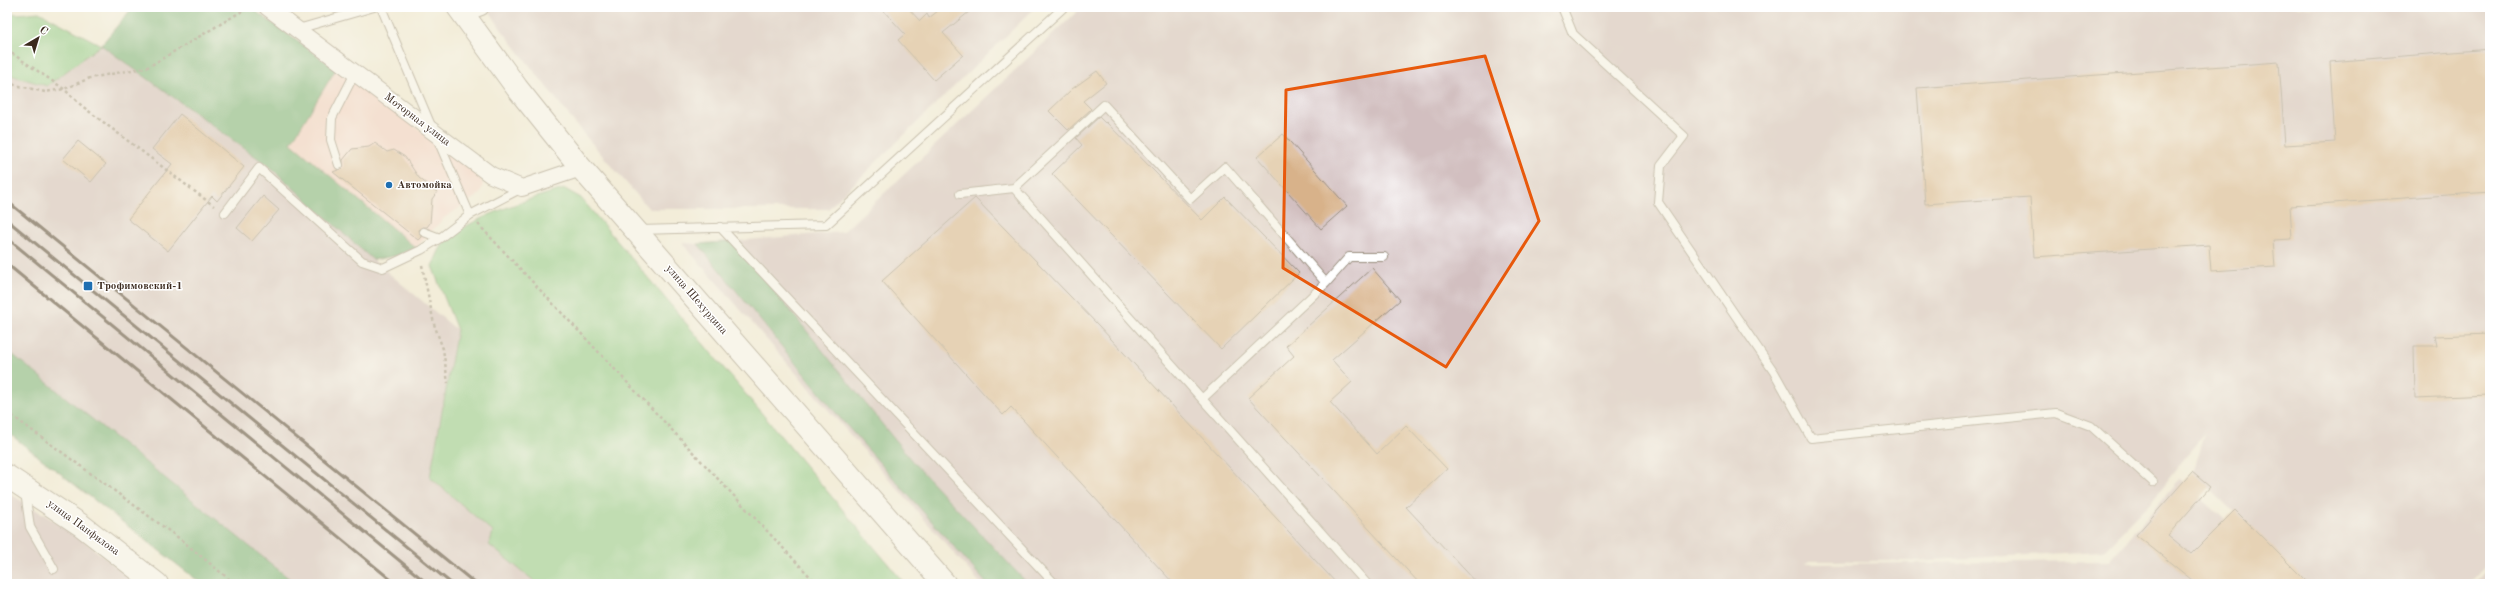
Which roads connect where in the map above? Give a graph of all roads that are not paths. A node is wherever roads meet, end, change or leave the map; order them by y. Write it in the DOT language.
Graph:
graph roads {
  1 [pos="267,7"];
  2 [pos="374,7"];
  3 [pos="381,7"];
  4 [pos="1064,7"];
  5 [pos="1562,7"];
  6 [pos="467,9"];
  7 [pos="297,30"];
  8 [pos="354,73"];
  9 [pos="434,132"];
  10 [pos="339,165"];
  11 [pos="581,168"];
  12 [pos="522,188"];
  13 [pos="1014,188"];
  14 [pos="960,194"];
  15 [pos="225,213"];
  16 [pos="470,215"];
  17 [pos="720,227"];
  18 [pos="634,230"];
  19 [pos="424,232"];
  20 [pos="440,238"];
  21 [pos="1384,257"];
  22 [pos="1326,282"];
  23 [pos="1202,399"];
  24 [pos="16,481"];
  25 [pos="2153,482"];
  26 [pos="54,569"];
  27 [pos="157,584"];
  28 [pos="945,584"];
  29 [pos="1055,584"];
  30 [pos="1367,584"];
  1 -- 7 [label="street, Моторная улица"];
  2 -- 7 [label="lane"];
  3 -- 9 [label="lane"];
  4 -- 17 [label="lane"];
  5 -- 25 [label="lane"];
  6 -- 11 [label="main road, улица Шехурдина"];
  7 -- 8 [label="street, Моторная улица"];
  8 -- 9 [label="street, Моторная улица"];
  8 -- 10 [label="lane"];
  9 -- 12 [label="street, Моторная улица"];
  9 -- 16 [label="lane"];
  11 -- 12 [label="street"];
  11 -- 18 [label="main road, улица Шехурдина"];
  12 -- 16 [label="lane"];
  13 -- 14 [label="lane"];
  13 -- 22 [label="lane"];
  13 -- 23 [label="lane"];
  15 -- 20 [label="lane"];
  16 -- 20 [label="lane"];
  17 -- 18 [label="lane"];
  17 -- 29 [label="lane"];
  18 -- 28 [label="main road, улица Шехурдина"];
  19 -- 20 [label="lane"];
  21 -- 22 [label="lane"];
  22 -- 23 [label="lane"];
  23 -- 30 [label="lane"];
  24 -- 26 [label="lane"];
  24 -- 27 [label="main road, улица Панфилова"];
}
